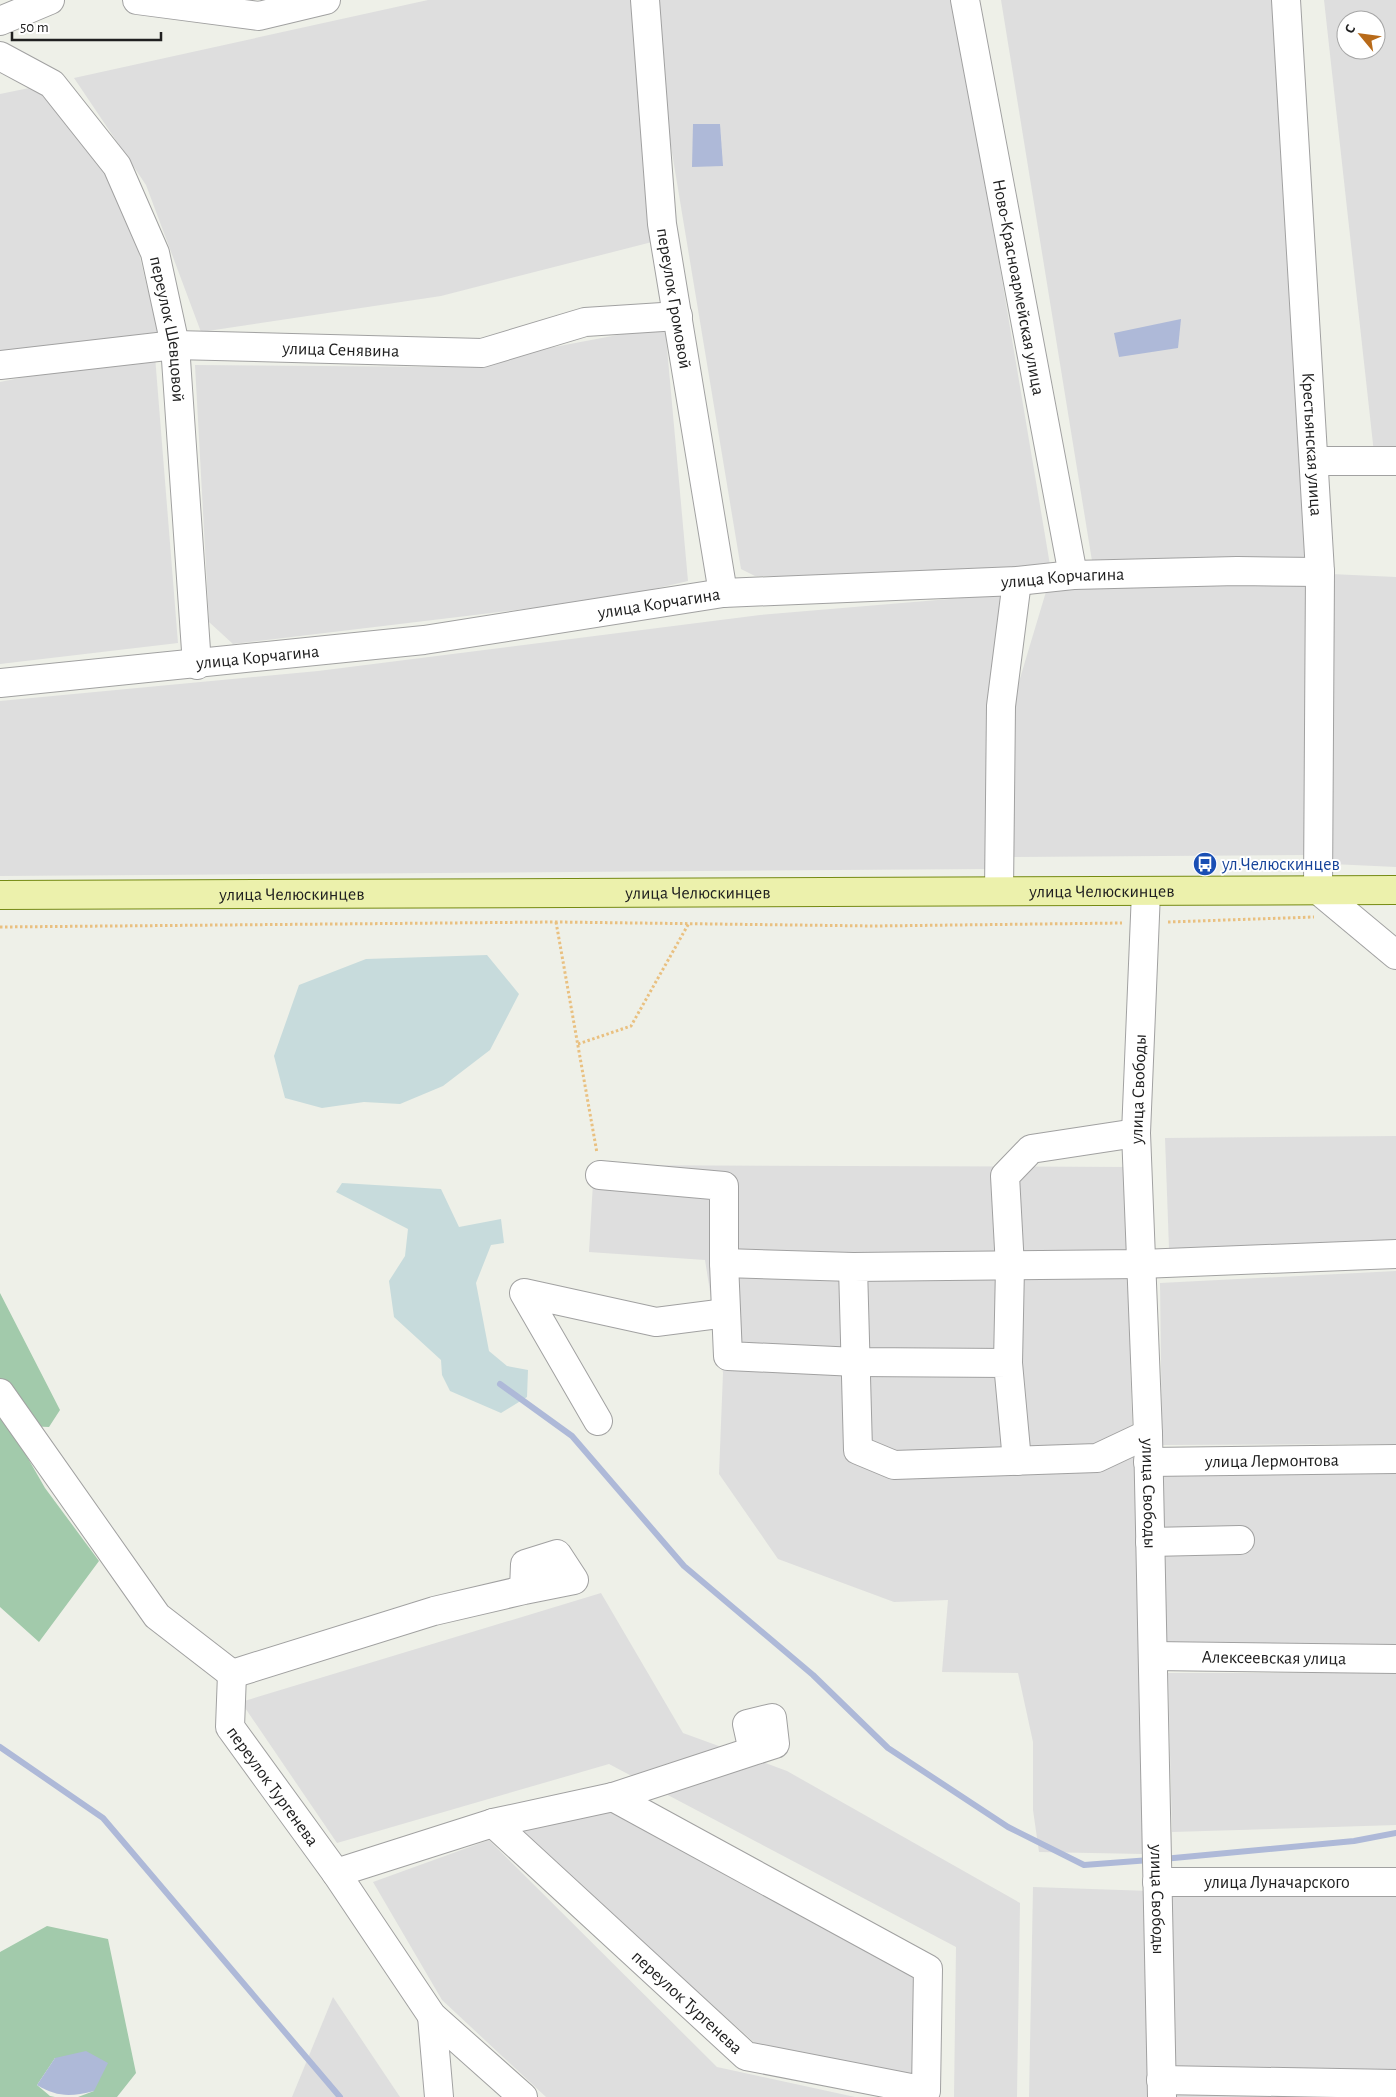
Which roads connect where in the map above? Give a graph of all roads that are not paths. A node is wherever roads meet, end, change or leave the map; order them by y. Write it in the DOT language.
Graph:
graph roads {
  1 [pos="49,0"];
  2 [pos="137,0"];
  3 [pos="326,0"];
  4 [pos="645,0"];
  5 [pos="965,0"];
  6 [pos="1286,0"];
  7 [pos="0,22"];
  8 [pos="0,56"];
  9 [pos="678,316"];
  10 [pos="175,345"];
  11 [pos="0,365"];
  12 [pos="1314,461"];
  13 [pos="1396,461"];
  14 [pos="1320,572"];
  15 [pos="1073,575"];
  16 [pos="1017,581"];
  17 [pos="723,593"];
  18 [pos="197,665"];
  19 [pos="0,683"];
  20 [pos="1318,890"];
  21 [pos="1396,890"];
  22 [pos="999,891"];
  23 [pos="1146,892"];
  24 [pos="0,895"];
  25 [pos="1396,955"];
  26 [pos="1136,1133"];
  27 [pos="600,1175"];
  28 [pos="1396,1254"];
  29 [pos="724,1263"];
  30 [pos="1141,1264"];
  31 [pos="853,1267"];
  32 [pos="1010,1267"];
  33 [pos="726,1313"];
  34 [pos="856,1362"];
  35 [pos="1008,1363"];
  36 [pos="0,1393"];
  37 [pos="598,1421"];
  38 [pos="1148,1434"];
  39 [pos="1396,1459"];
  40 [pos="1018,1461"];
  41 [pos="1148,1462"];
  42 [pos="1240,1540"];
  43 [pos="1150,1542"];
  44 [pos="524,1590"];
  45 [pos="1153,1656"];
  46 [pos="1396,1659"];
  47 [pos="232,1674"];
  48 [pos="752,1751"];
  49 [pos="612,1797"];
  50 [pos="493,1823"];
  51 [pos="336,1873"];
  52 [pos="1157,1882"];
  53 [pos="1396,1882"];
  54 [pos="432,2016"];
  55 [pos="1396,2084"];
  56 [pos="1161,2088"];
  57 [pos="926,2094"];
  58 [pos="440,2097"];
  59 [pos="524,2097"];
  1 -- 7 [label="street"];
  2 -- 3 [label="street"];
  4 -- 9 [label="street, переулок Громовой"];
  5 -- 15 [label="street, Ново-Красноармейская улица"];
  6 -- 12 [label="street, Крестьянская улица"];
  8 -- 10 [label="street, переулок Шевцовой"];
  9 -- 10 [label="street, улица Сенявина"];
  9 -- 17 [label="street, переулок Громовой"];
  10 -- 11 [label="street, улица Сенявина"];
  10 -- 18 [label="street, переулок Шевцовой"];
  12 -- 13 [label="street"];
  12 -- 14 [label="street, Крестьянская улица"];
  14 -- 15 [label="street, улица Корчагина"];
  14 -- 20 [label="street, Крестьянская улица"];
  15 -- 16 [label="street, улица Корчагина"];
  16 -- 17 [label="street, улица Корчагина"];
  16 -- 22 [label="street"];
  17 -- 18 [label="street, улица Корчагина"];
  18 -- 19 [label="street, улица Корчагина"];
  20 -- 21 [label="main road, улица Челюскинцев"];
  20 -- 23 [label="main road, улица Челюскинцев"];
  20 -- 25 [label="street"];
  22 -- 23 [label="main road, улица Челюскинцев"];
  22 -- 24 [label="main road, улица Челюскинцев"];
  23 -- 26 [label="street, улица Свободы"];
  26 -- 30 [label="street, улица Свободы"];
  26 -- 32 [label="street"];
  27 -- 29 [label="street"];
  28 -- 30 [label="street"];
  29 -- 31 [label="street"];
  29 -- 33 [label="street"];
  30 -- 32 [label="street"];
  30 -- 38 [label="street, улица Свободы"];
  31 -- 32 [label="street"];
  31 -- 34 [label="street"];
  32 -- 35 [label="street"];
  33 -- 34 [label="street"];
  33 -- 37 [label="street"];
  34 -- 35 [label="street"];
  34 -- 40 [label="street"];
  35 -- 40 [label="street"];
  36 -- 47 [label="street"];
  38 -- 40 [label="street"];
  38 -- 41 [label="street, улица Свободы"];
  39 -- 41 [label="street, улица Лермонтова"];
  41 -- 43 [label="street, улица Свободы"];
  42 -- 43 [label="street"];
  43 -- 45 [label="street, улица Свободы"];
  44 -- 47 [label="street"];
  45 -- 46 [label="street, Алексеевская улица"];
  45 -- 52 [label="street, улица Свободы"];
  47 -- 51 [label="street, переулок Тургенева"];
  48 -- 49 [label="street"];
  49 -- 50 [label="street"];
  49 -- 57 [label="street, переулок Тургенева"];
  50 -- 51 [label="street"];
  50 -- 57 [label="street, переулок Тургенева"];
  51 -- 54 [label="street, переулок Тургенева"];
  52 -- 53 [label="street, улица Луначарского"];
  52 -- 56 [label="street, улица Свободы"];
  54 -- 58 [label="street"];
  54 -- 59 [label="street, переулок Тургенева"];
  55 -- 56 [label="street"];
}
